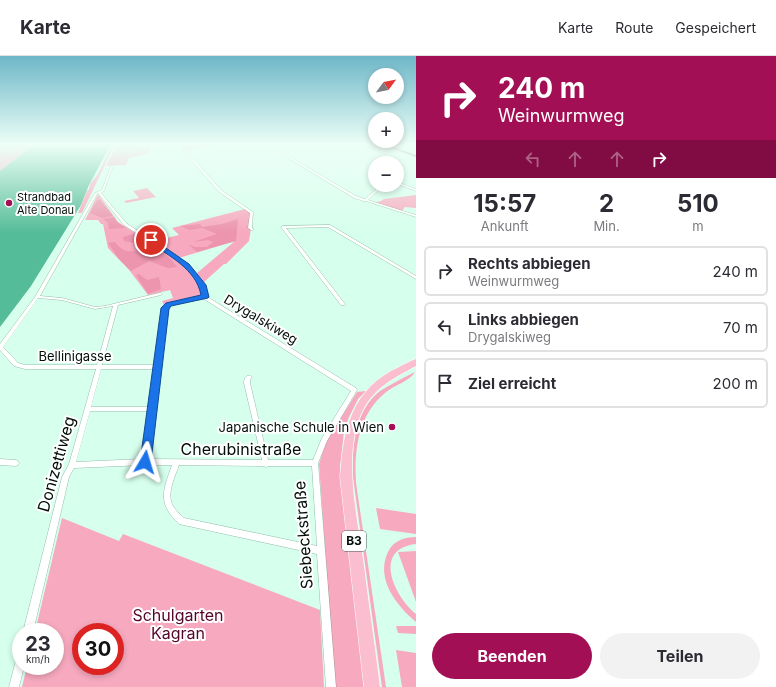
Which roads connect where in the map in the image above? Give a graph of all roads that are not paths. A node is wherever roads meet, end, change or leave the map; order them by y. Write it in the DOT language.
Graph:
graph roads {
  1 [pos="109,173"];
  2 [pos="205,173"];
  3 [pos="315,173"];
  4 [pos="404,186"];
  5 [pos="416,190"];
  6 [pos="98,192"];
  7 [pos="375,192"];
  8 [pos="365,201"];
  9 [pos="416,216"];
  10 [pos="252,229"];
  11 [pos="416,278"];
  12 [pos="159,294"];
  13 [pos="37,297"];
  14 [pos="205,297"];
  15 [pos="116,304"];
  16 [pos="343,304"];
  17 [pos="0,347"];
  18 [pos="416,362"];
  19 [pos="99,367"];
  20 [pos="158,367"];
  21 [pos="416,368"];
  22 [pos="249,377"];
  23 [pos="354,390"];
  24 [pos="366,400"];
  25 [pos="87,409"];
  26 [pos="152,409"];
  27 [pos="0,462"];
  28 [pos="16,462"];
  29 [pos="145,462"];
  30 [pos="176,462"];
  31 [pos="315,463"];
  32 [pos="266,464"];
  33 [pos="72,465"];
  34 [pos="321,551"];
  35 [pos="30,623"];
  36 [pos="17,675"];
  37 [pos="14,687"];
  38 [pos="331,687"];
  39 [pos="372,687"];
  40 [pos="378,687"];
  1 -- 6 [label="street"];
  2 -- 10 [label="street"];
  3 -- 8 [label="street"];
  4 -- 5 [label="street"];
  6 -- 13 [label="street"];
  6 -- 14 [label="street, Drygalskiweg"];
  7 -- 8 [label="street"];
  8 -- 9 [label="street"];
  11 -- 16 [label="street"];
  12 -- 15 [label="street"];
  13 -- 15 [label="street"];
  13 -- 17 [label="street"];
  14 -- 20 [label="street"];
  14 -- 23 [label="street, Drygalskiweg"];
  15 -- 19 [label="street, Donizettiweg"];
  17 -- 19 [label="street, Bellinigasse"];
  18 -- 24 [label="main road, B3"];
  19 -- 20 [label="street, Bellinigasse"];
  19 -- 25 [label="street, Donizettiweg"];
  20 -- 26 [label="street"];
  21 -- 24 [label="main road, B3"];
  22 -- 32 [label="street"];
  23 -- 31 [label="street, Siebeckstraße"];
  24 -- 39 [label="main road, B3"];
  24 -- 40 [label="main road, B3"];
  25 -- 26 [label="street"];
  25 -- 33 [label="street, Donizettiweg"];
  26 -- 29 [label="street"];
  27 -- 28 [label="street"];
  29 -- 30 [label="street, Cherubinistraße"];
  29 -- 33 [label="street, Cherubinistraße"];
  30 -- 32 [label="street, Cherubinistraße"];
  30 -- 34 [label="street"];
  31 -- 32 [label="street, Cherubinistraße"];
  31 -- 34 [label="street, Siebeckstraße"];
  33 -- 35 [label="street, Donizettiweg"];
  34 -- 38 [label="street, Siebeckstraße"];
  36 -- 37 [label="street"];
}
